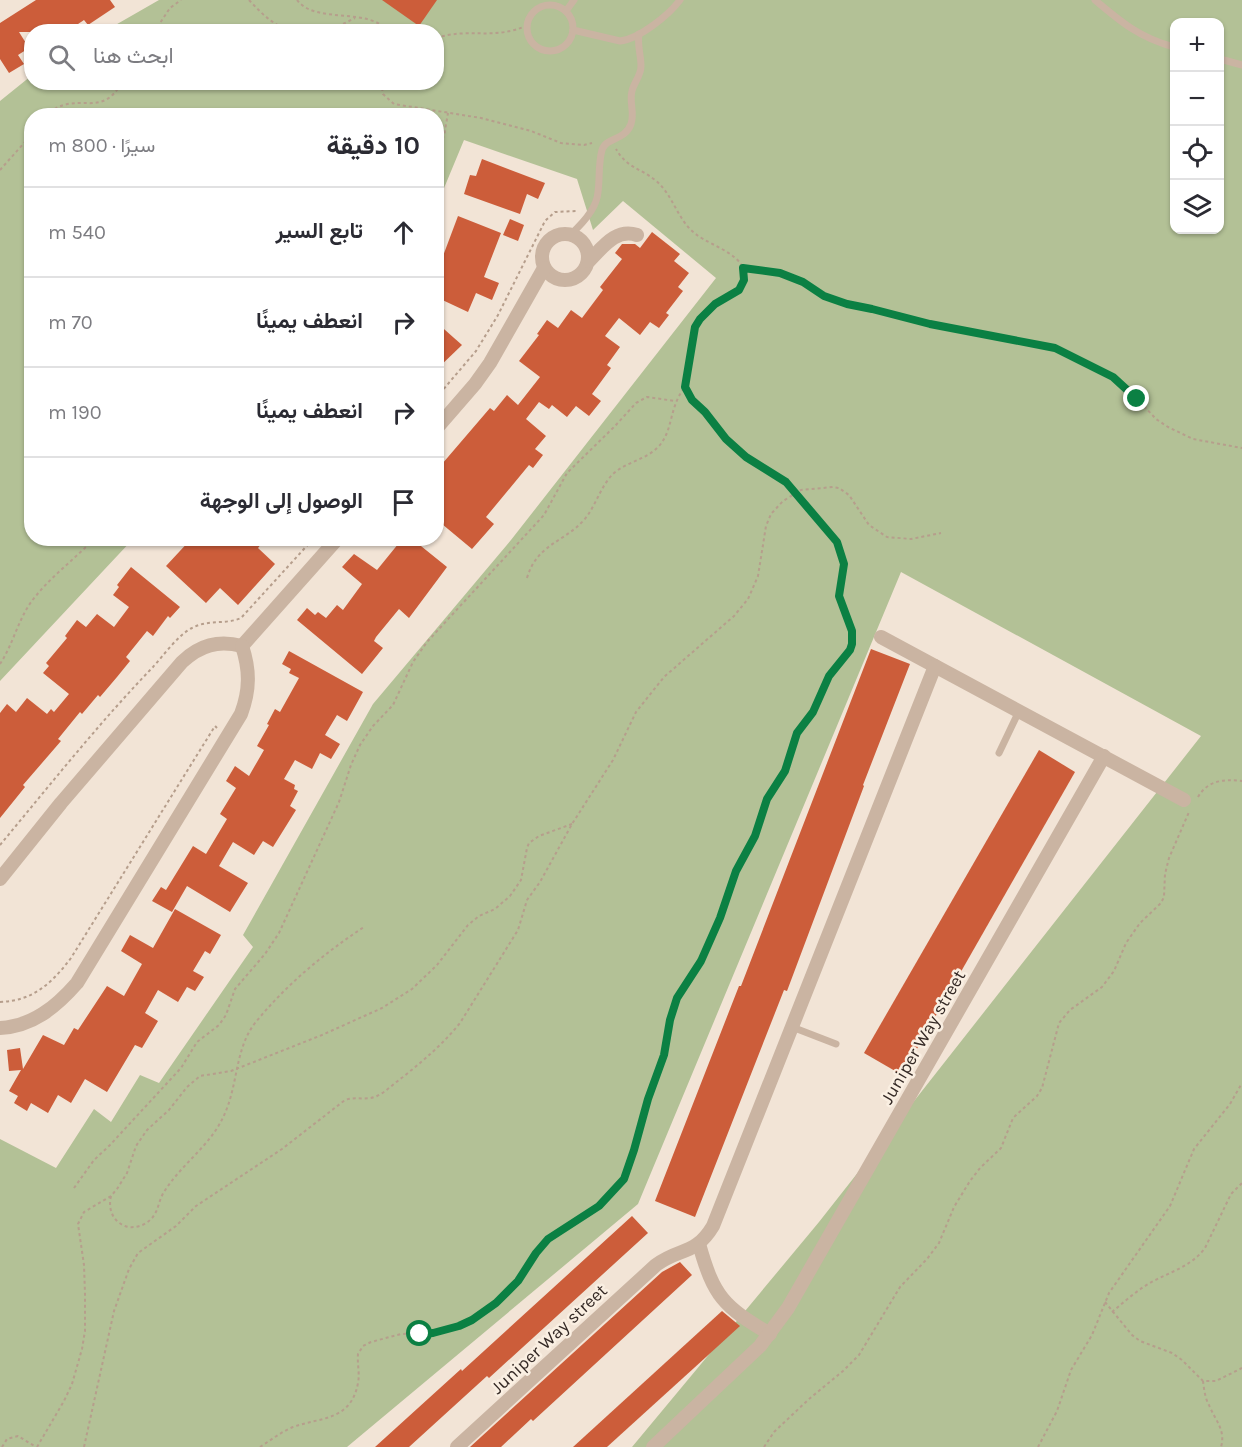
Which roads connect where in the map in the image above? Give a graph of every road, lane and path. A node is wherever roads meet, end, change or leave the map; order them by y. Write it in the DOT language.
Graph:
graph roads {
  1 [pos="182,0"];
  2 [pos="249,0"];
  3 [pos="297,0"];
  4 [pos="574,0"];
  5 [pos="680,0"];
  6 [pos="1095,0"];
  7 [pos="566,11"];
  8 [pos="356,18"];
  9 [pos="159,24"];
  10 [pos="277,24"];
  11 [pos="344,24"];
  12 [pos="380,24"];
  13 [pos="528,26"];
  14 [pos="573,30"];
  15 [pos="639,34"];
  16 [pos="444,36"];
  17 [pos="1170,46"];
  18 [pos="1224,60"];
  19 [pos="1242,65"];
  20 [pos="117,90"];
  21 [pos="382,90"];
  22 [pos="54,108"];
  23 [pos="418,108"];
  24 [pos="444,112"];
  25 [pos="448,113"];
  26 [pos="444,136"];
  27 [pos="608,142"];
  28 [pos="24,143"];
  29 [pos="0,170"];
  30 [pos="587,215"];
  31 [pos="571,234"];
  32 [pos="637,235"];
  33 [pos="589,261"];
  34 [pos="544,268"];
  35 [pos="743,268"];
  36 [pos="685,387"];
  37 [pos="444,389"];
  38 [pos="675,401"];
  39 [pos="444,420"];
  40 [pos="1242,448"];
  41 [pos="795,492"];
  42 [pos="941,533"];
  43 [pos="87,546"];
  44 [pos="331,546"];
  45 [pos="528,578"];
  46 [pos="881,637"];
  47 [pos="242,646"];
  48 [pos="0,664"];
  49 [pos="935,666"];
  50 [pos="1019,711"];
  51 [pos="229,736"];
  52 [pos="999,753"];
  53 [pos="1104,756"];
  54 [pos="1242,781"];
  55 [pos="1191,803"];
  56 [pos="572,824"];
  57 [pos="0,879"];
  58 [pos="364,927"];
  59 [pos="0,1002"];
  60 [pos="792,1027"];
  61 [pos="0,1028"];
  62 [pos="836,1044"];
  63 [pos="236,1068"];
  64 [pos="1242,1083"];
  65 [pos="1242,1183"];
  66 [pos="74,1188"];
  67 [pos="111,1196"];
  68 [pos="699,1244"];
  69 [pos="1105,1301"];
  70 [pos="1112,1312"];
  71 [pos="770,1334"];
  72 [pos="1242,1368"];
  73 [pos="1203,1381"];
  74 [pos="2,1447"];
  75 [pos="36,1447"];
  76 [pos="84,1447"];
  77 [pos="260,1447"];
  78 [pos="457,1447"];
  79 [pos="653,1447"];
  80 [pos="764,1447"];
  81 [pos="1038,1447"];
  82 [pos="1221,1447"];
  1 -- 9 [label="path"];
  2 -- 10 [label="path"];
  3 -- 8 [label="path"];
  4 -- 7 [label="lane"];
  5 -- 15 [label="lane"];
  6 -- 17 [label="lane"];
  7 -- 13 [label="lane"];
  7 -- 14 [label="lane"];
  8 -- 11 [label="path"];
  8 -- 12 [label="path"];
  13 -- 14 [label="lane"];
  13 -- 16 [label="path"];
  14 -- 15 [label="lane"];
  15 -- 27 [label="lane"];
  18 -- 19 [label="lane"];
  20 -- 22 [label="path"];
  21 -- 23 [label="path"];
  24 -- 25 [label="path"];
  25 -- 26 [label="path"];
  25 -- 27 [label="path"];
  27 -- 30 [label="lane"];
  27 -- 35 [label="path"];
  28 -- 29 [label="path"];
  30 -- 31 [label="lane"];
  30 -- 37 [label="path"];
  31 -- 33 [label="street"];
  31 -- 34 [label="street"];
  32 -- 33 [label="street"];
  33 -- 34 [label="street"];
  34 -- 39 [label="street"];
  35 -- 36 [label="path"];
  35 -- 40 [label="path"];
  36 -- 38 [label="path"];
  36 -- 41 [label="path"];
  38 -- 45 [label="path"];
  38 -- 66 [label="path"];
  41 -- 42 [label="path"];
  41 -- 56 [label="path"];
  41 -- 77 [label="path"];
  43 -- 48 [label="path"];
  44 -- 47 [label="street"];
  46 -- 49 [label="street"];
  47 -- 51 [label="street"];
  47 -- 57 [label="street"];
  49 -- 50 [label="street"];
  49 -- 60 [label="street"];
  50 -- 52 [label="lane"];
  50 -- 53 [label="street"];
  51 -- 59 [label="path"];
  51 -- 61 [label="street"];
  53 -- 55 [label="street"];
  53 -- 71 [label="street, Juniper Way street"];
  54 -- 55 [label="path"];
  55 -- 80 [label="path"];
  56 -- 63 [label="path"];
  56 -- 76 [label="path"];
  58 -- 63 [label="path"];
  60 -- 62 [label="lane"];
  60 -- 68 [label="street"];
  63 -- 67 [label="path"];
  63 -- 67 [label="path"];
  64 -- 69 [label="path"];
  65 -- 70 [label="path"];
  67 -- 75 [label="path"];
  68 -- 71 [label="street"];
  68 -- 78 [label="street, Juniper Way street"];
  69 -- 70 [label="path"];
  69 -- 81 [label="path"];
  70 -- 73 [label="path"];
  71 -- 79 [label="street, Juniper Way street"];
  72 -- 73 [label="path"];
  73 -- 82 [label="path"];
  74 -- 75 [label="path"];
}
